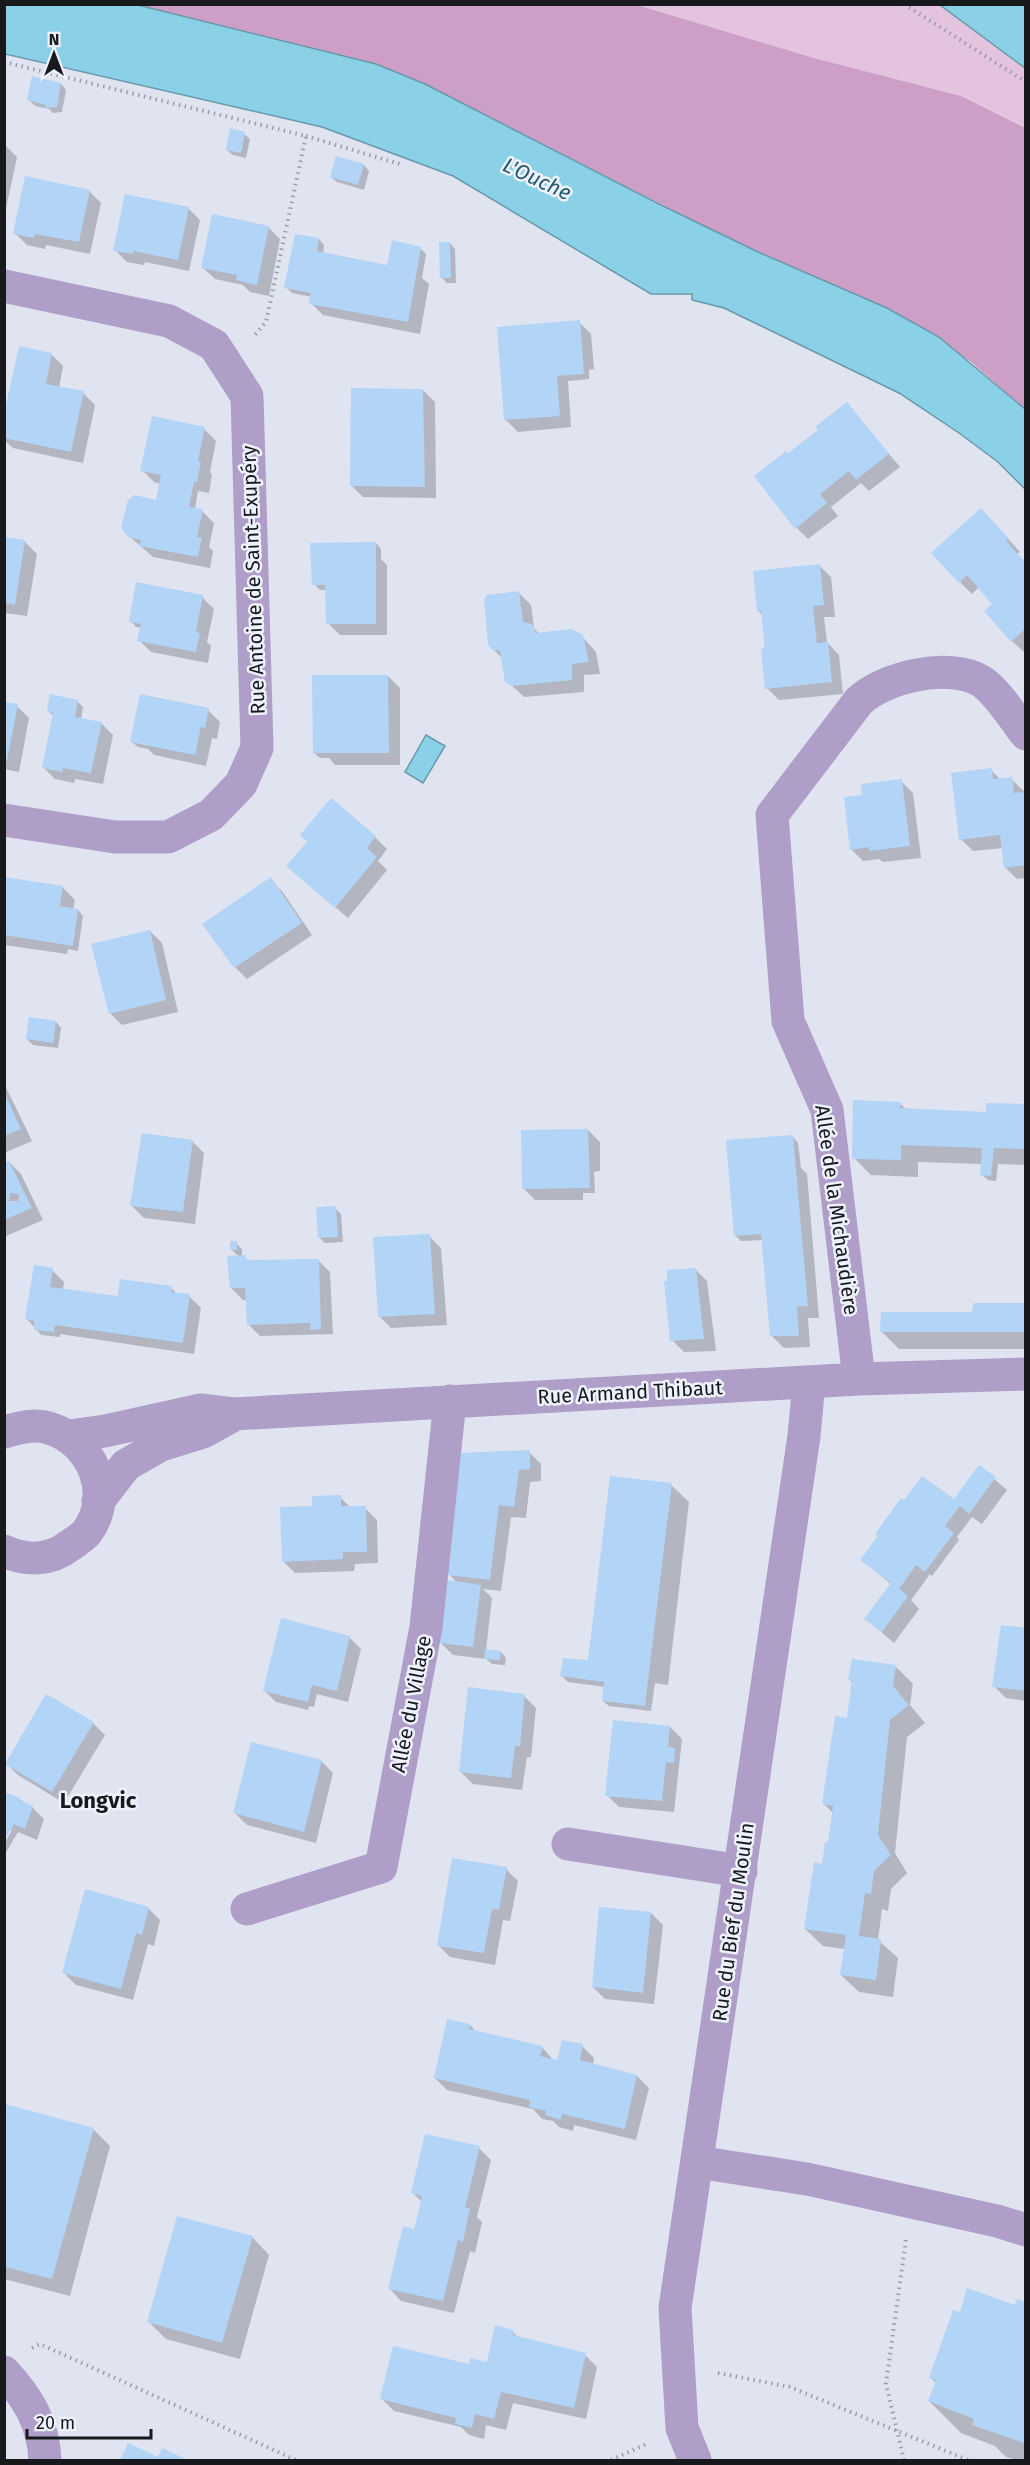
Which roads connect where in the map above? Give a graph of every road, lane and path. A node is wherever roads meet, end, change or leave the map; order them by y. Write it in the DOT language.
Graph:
graph roads {
  1 [pos="904,4"];
  2 [pos="4,62"];
  3 [pos="1026,82"];
  4 [pos="306,136"];
  5 [pos="403,165"];
  6 [pos="4,286"];
  7 [pos="228,366"];
  8 [pos="1026,734"];
  9 [pos="4,820"];
  10 [pos="1026,1374"];
  11 [pos="859,1379"];
  12 [pos="809,1382"];
  13 [pos="450,1401"];
  14 [pos="234,1414"];
  15 [pos="4,1432"];
  16 [pos="69,1436"];
  17 [pos="98,1500"];
  18 [pos="4,1551"];
  19 [pos="568,1844"];
  20 [pos="741,1871"];
  21 [pos="247,1909"];
  22 [pos="698,2162"];
  23 [pos="911,2202"];
  24 [pos="1026,2230"];
  25 [pos="13,2362"];
  26 [pos="679,2366"];
  27 [pos="897,2431"];
  28 [pos="45,2460"];
  29 [pos="296,2460"];
  30 [pos="695,2460"];
  31 [pos="904,2460"];
  32 [pos="968,2460"];
  1 -- 3 [label="path"];
  2 -- 4 [label="path"];
  4 -- 5 [label="path"];
  4 -- 7 [label="path"];
  6 -- 7 [label="street, Rue Antoine de Saint-Exupéry"];
  7 -- 9 [label="street, Rue Antoine de Saint-Exupéry"];
  8 -- 11 [label="street, Allée de la Michaudière"];
  10 -- 11 [label="street, Rue Armand Thibaut"];
  11 -- 12 [label="street, Rue Armand Thibaut"];
  12 -- 13 [label="street, Rue Armand Thibaut"];
  12 -- 20 [label="street, Rue du Bief du Moulin"];
  13 -- 14 [label="street, Rue Armand Thibaut"];
  13 -- 21 [label="street, Allée du Village"];
  14 -- 16 [label="street, Rue Armand Thibaut"];
  14 -- 17 [label="street, Rue Armand Thibaut"];
  15 -- 16 [label="street"];
  16 -- 17 [label="street"];
  17 -- 18 [label="street"];
  19 -- 20 [label="street"];
  20 -- 22 [label="street, Rue du Bief du Moulin"];
  22 -- 23 [label="street"];
  22 -- 26 [label="street, Rue du Bief du Moulin"];
  23 -- 24 [label="street"];
  23 -- 27 [label="path"];
  25 -- 28 [label="street"];
  25 -- 29 [label="path"];
  26 -- 27 [label="path"];
  26 -- 30 [label="street, Rue du Bief du Moulin"];
  27 -- 31 [label="path"];
  27 -- 32 [label="path"];
}
